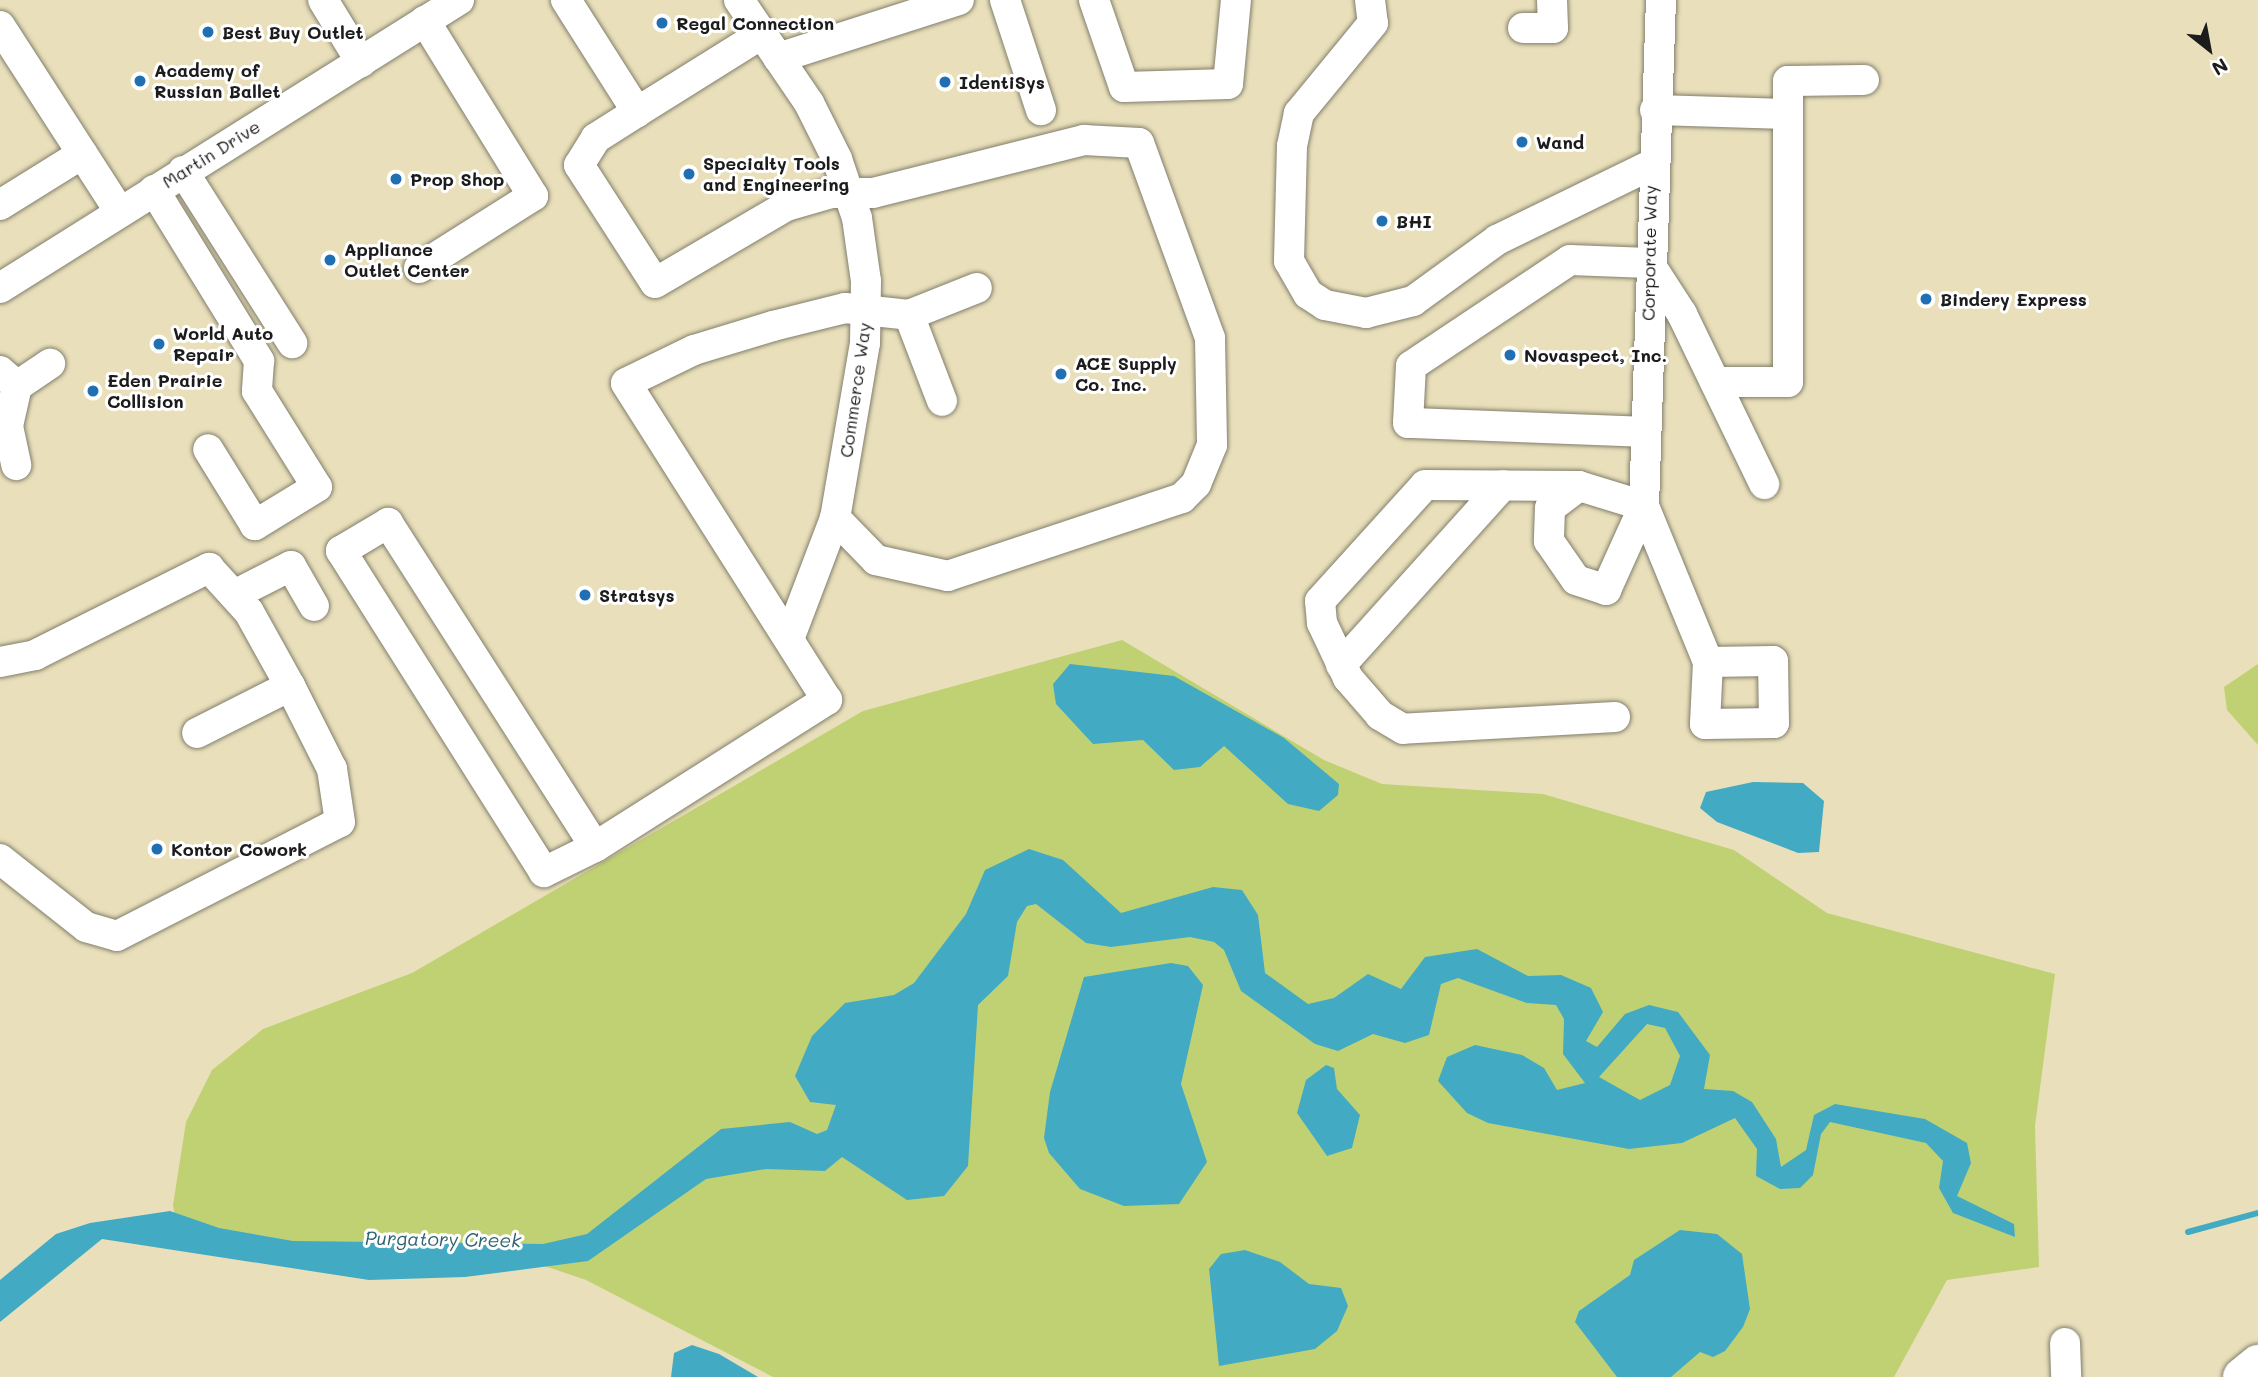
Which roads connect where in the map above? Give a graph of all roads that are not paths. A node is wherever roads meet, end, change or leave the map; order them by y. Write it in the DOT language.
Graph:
graph roads {
  1 [pos="323,0"];
  2 [pos="459,0"];
  3 [pos="566,0"];
  4 [pos="739,0"];
  5 [pos="959,0"];
  6 [pos="1005,0"];
  7 [pos="1094,0"];
  8 [pos="1236,0"];
  9 [pos="1370,0"];
  10 [pos="1552,0"];
  11 [pos="1661,0"];
  12 [pos="425,21"];
  13 [pos="0,26"];
  14 [pos="1522,28"];
  15 [pos="770,46"];
  16 [pos="361,62"];
  17 [pos="1864,80"];
  18 [pos="1041,110"];
  19 [pos="1655,110"];
  20 [pos="637,112"];
  21 [pos="1788,114"];
  22 [pos="82,154"];
  23 [pos="1651,165"];
  24 [pos="183,171"];
  25 [pos="153,190"];
  26 [pos="850,194"];
  27 [pos="0,205"];
  28 [pos="119,211"];
  29 [pos="1649,262"];
  30 [pos="419,268"];
  31 [pos="0,288"];
  32 [pos="977,288"];
  33 [pos="866,312"];
  34 [pos="909,315"];
  35 [pos="292,343"];
  36 [pos="50,365"];
  37 [pos="8,379"];
  38 [pos="1715,382"];
  39 [pos="942,401"];
  40 [pos="1646,432"];
  41 [pos="208,449"];
  42 [pos="16,465"];
  43 [pos="1764,484"];
  44 [pos="1503,485"];
  45 [pos="1579,486"];
  46 [pos="1644,506"];
  47 [pos="835,518"];
  48 [pos="234,595"];
  49 [pos="314,606"];
  50 [pos="789,639"];
  51 [pos="0,662"];
  52 [pos="1708,662"];
  53 [pos="1341,665"];
  54 [pos="290,686"];
  55 [pos="1615,718"];
  56 [pos="197,733"];
  57 [pos="595,847"];
  58 [pos="0,859"];
  59 [pos="2066,1343"];
  60 [pos="2258,1364"];
  61 [pos="2066,1377"];
  62 [pos="2242,1377"];
  1 -- 16 [label="street"];
  2 -- 12 [label="street, Martin Drive"];
  3 -- 20 [label="street"];
  4 -- 15 [label="street, Commerce Way"];
  5 -- 15 [label="street"];
  6 -- 18 [label="street"];
  7 -- 8 [label="street"];
  9 -- 23 [label="street"];
  10 -- 14 [label="street"];
  11 -- 19 [label="street, Corporate Way"];
  12 -- 16 [label="street, Martin Drive"];
  12 -- 30 [label="street"];
  13 -- 22 [label="street"];
  15 -- 20 [label="street"];
  15 -- 26 [label="street, Commerce Way"];
  16 -- 24 [label="street, Martin Drive"];
  17 -- 21 [label="street"];
  19 -- 21 [label="street"];
  19 -- 23 [label="street, Corporate Way"];
  20 -- 26 [label="street"];
  21 -- 38 [label="street"];
  22 -- 27 [label="street"];
  22 -- 28 [label="street"];
  23 -- 29 [label="street, Corporate Way"];
  24 -- 25 [label="street, Martin Drive"];
  24 -- 35 [label="street"];
  25 -- 28 [label="street, Martin Drive"];
  25 -- 41 [label="street"];
  26 -- 33 [label="street, Commerce Way"];
  26 -- 47 [label="street"];
  28 -- 31 [label="street, Martin Drive"];
  29 -- 38 [label="street"];
  29 -- 40 [label="street, Corporate Way"];
  29 -- 40 [label="street"];
  32 -- 34 [label="street"];
  33 -- 34 [label="street"];
  33 -- 47 [label="street, Commerce Way"];
  33 -- 50 [label="street"];
  34 -- 39 [label="street"];
  36 -- 37 [label="street"];
  37 -- 42 [label="street"];
  38 -- 43 [label="street"];
  40 -- 46 [label="street, Corporate Way"];
  44 -- 45 [label="street"];
  44 -- 53 [label="street"];
  44 -- 53 [label="street"];
  45 -- 46 [label="street"];
  45 -- 46 [label="street"];
  46 -- 52 [label="street"];
  47 -- 50 [label="street, Commerce Way"];
  48 -- 49 [label="street"];
  48 -- 51 [label="street"];
  48 -- 54 [label="street"];
  50 -- 57 [label="street"];
  53 -- 55 [label="street"];
  54 -- 56 [label="street"];
  54 -- 58 [label="street"];
  57 -- 57 [label="street"];
  59 -- 61 [label="street"];
  60 -- 62 [label="main road"];
}
